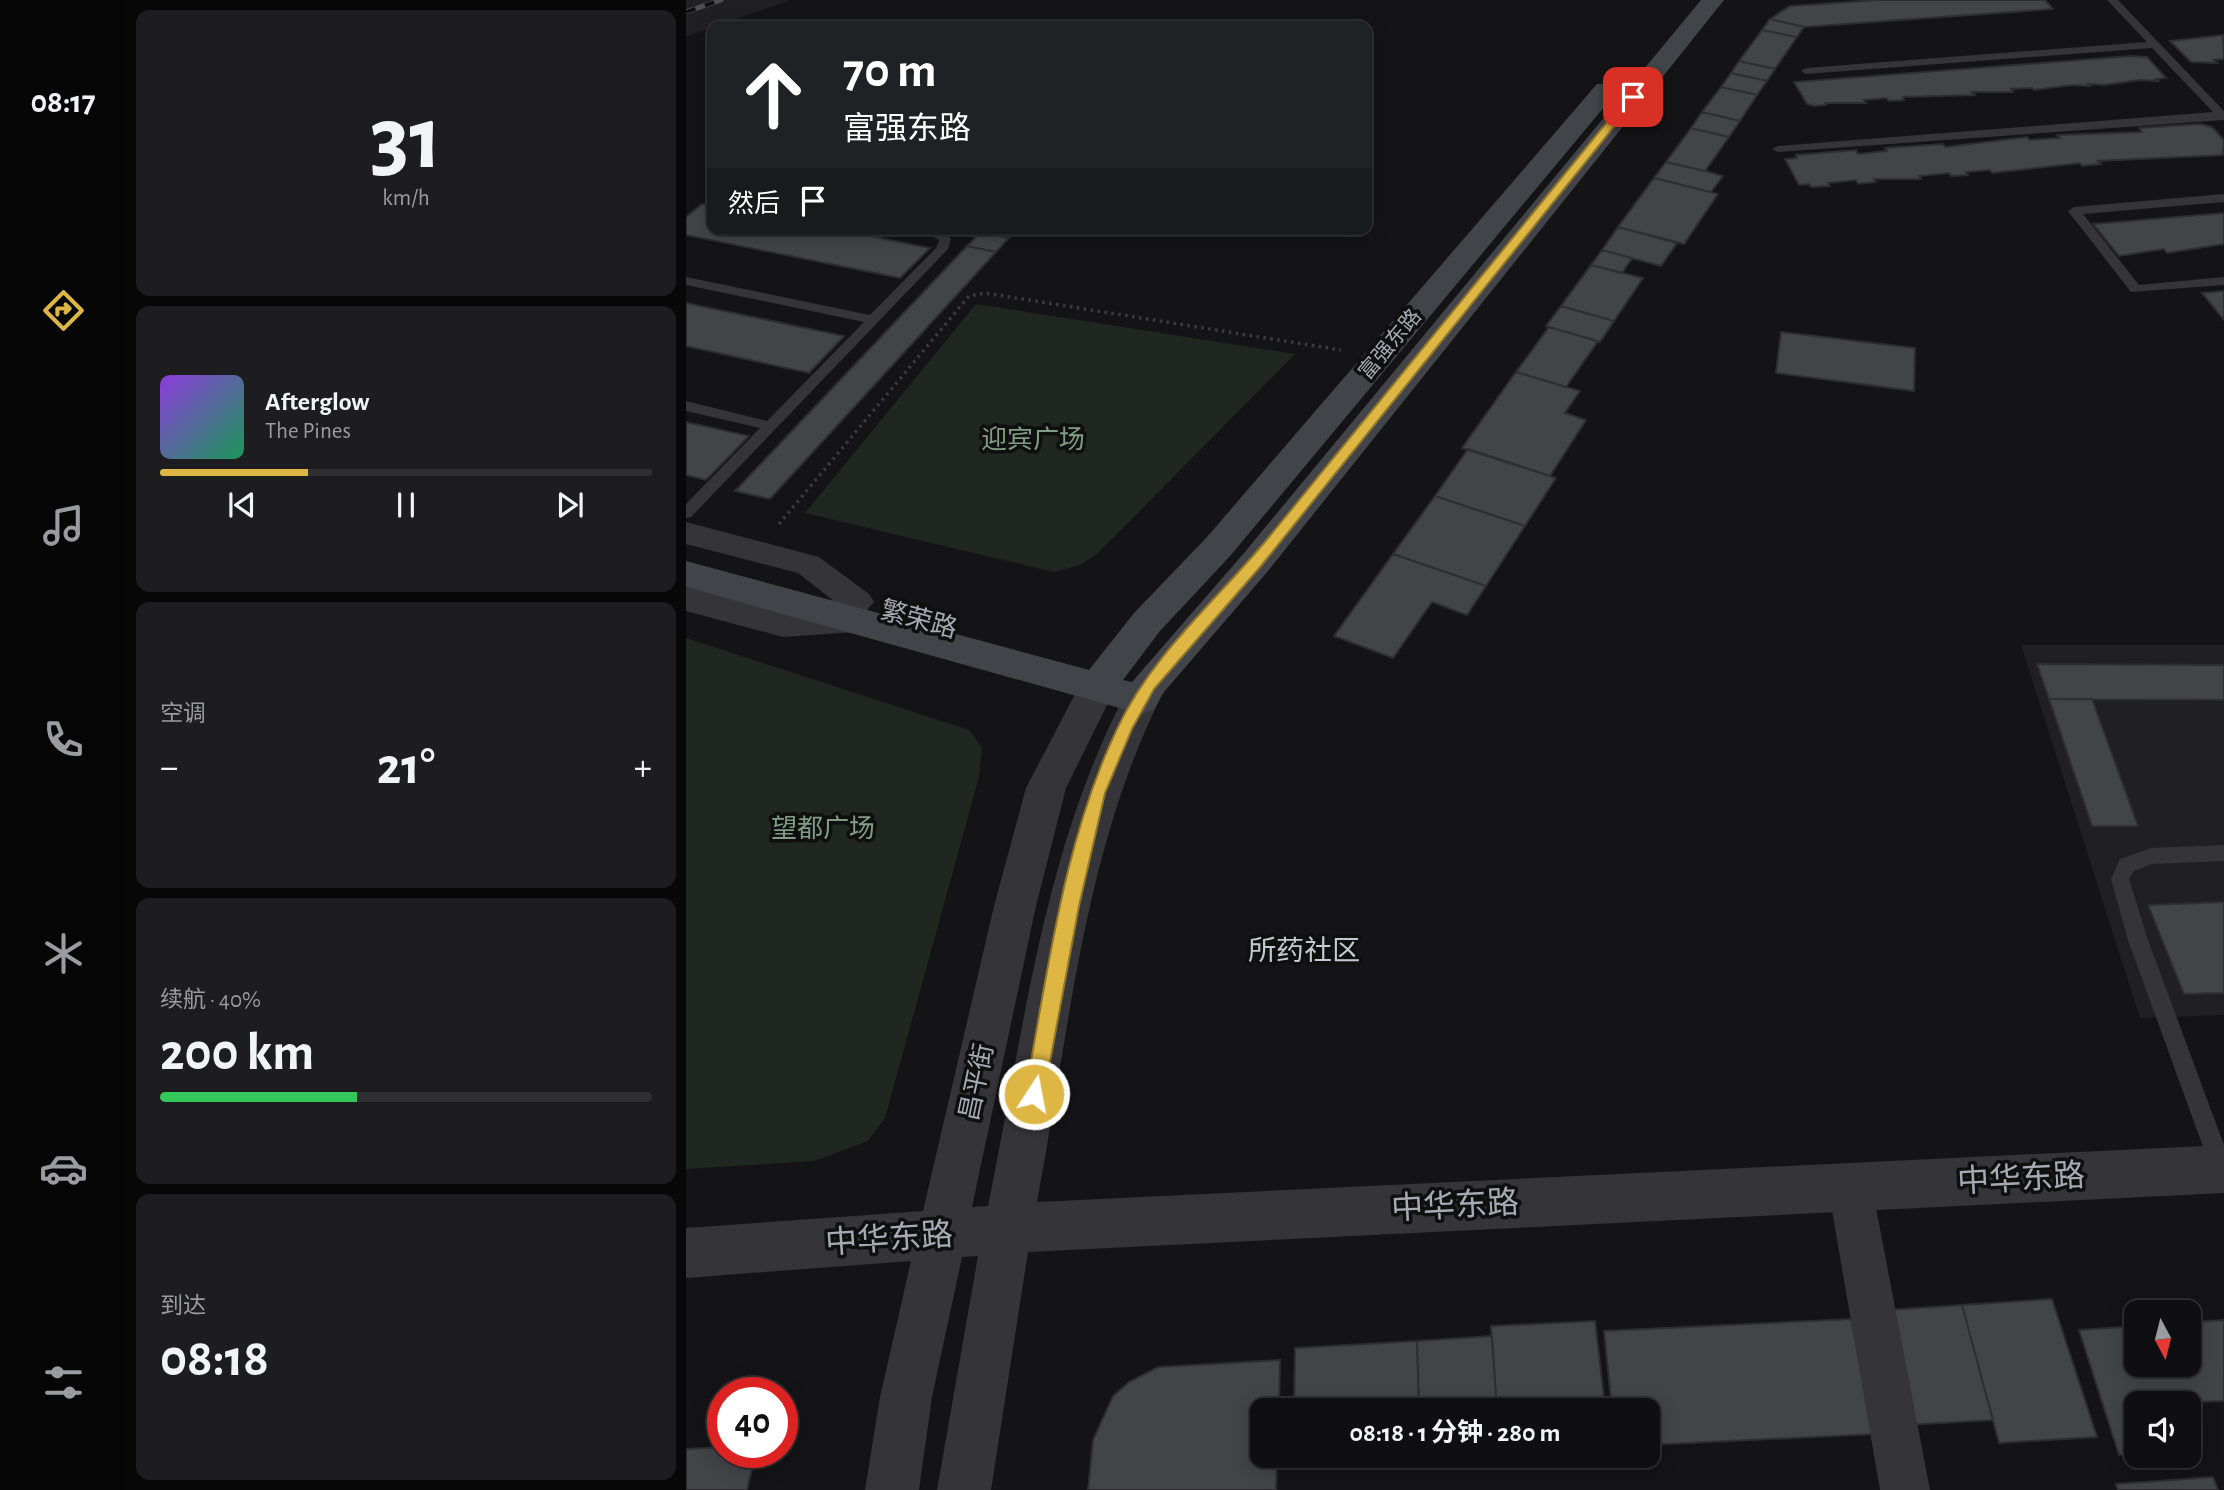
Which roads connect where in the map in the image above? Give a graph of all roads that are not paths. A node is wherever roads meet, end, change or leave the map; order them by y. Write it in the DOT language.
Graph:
graph roads {
  1 [pos="1683,0"];
  2 [pos="1713,0"];
  3 [pos="2112,0"];
  4 [pos="2154,45"];
  5 [pos="1806,71"];
  6 [pos="2223,116"];
  7 [pos="1778,149"];
  8 [pos="2224,198"];
  9 [pos="941,235"];
  10 [pos="686,281"];
  11 [pos="2224,281"];
  12 [pos="873,320"];
  13 [pos="686,406"];
  14 [pos="770,426"];
  15 [pos="686,513"];
  16 [pos="686,533"];
  17 [pos="686,556"];
  18 [pos="686,574"];
  19 [pos="686,599"];
  20 [pos="856,611"];
  21 [pos="1102,678"];
  22 [pos="1146,690"];
  23 [pos="2224,853"];
  24 [pos="2223,1169"];
  25 [pos="1850,1186"];
  26 [pos="1008,1229"];
  27 [pos="942,1234"];
  28 [pos="686,1253"];
  29 [pos="892,1490"];
  30 [pos="964,1490"];
  31 [pos="1905,1490"];
  1 -- 21 [label="main road, 富强东路"];
  2 -- 22 [label="main road, 富强东路"];
  3 -- 4 [label="lane"];
  4 -- 5 [label="lane"];
  4 -- 6 [label="lane"];
  6 -- 7 [label="lane"];
  8 -- 11 [label="lane"];
  9 -- 12 [label="lane"];
  10 -- 12 [label="lane"];
  12 -- 14 [label="lane"];
  13 -- 14 [label="lane"];
  14 -- 15 [label="lane"];
  16 -- 20 [label="street"];
  17 -- 20 [label="main road, 繁荣路"];
  18 -- 20 [label="main road, 繁荣路"];
  19 -- 20 [label="street"];
  20 -- 21 [label="main road, 繁荣路"];
  21 -- 22 [label="main road, 繁荣路"];
  21 -- 27 [label="street, 昌平街"];
  22 -- 26 [label="street"];
  23 -- 24 [label="lane"];
  24 -- 25 [label="street, 中华东路"];
  25 -- 26 [label="street, 中华东路"];
  25 -- 31 [label="street"];
  26 -- 27 [label="street, 中华东路"];
  26 -- 30 [label="street"];
  27 -- 28 [label="street, 中华东路"];
  27 -- 29 [label="street, 昌平街"];
}
